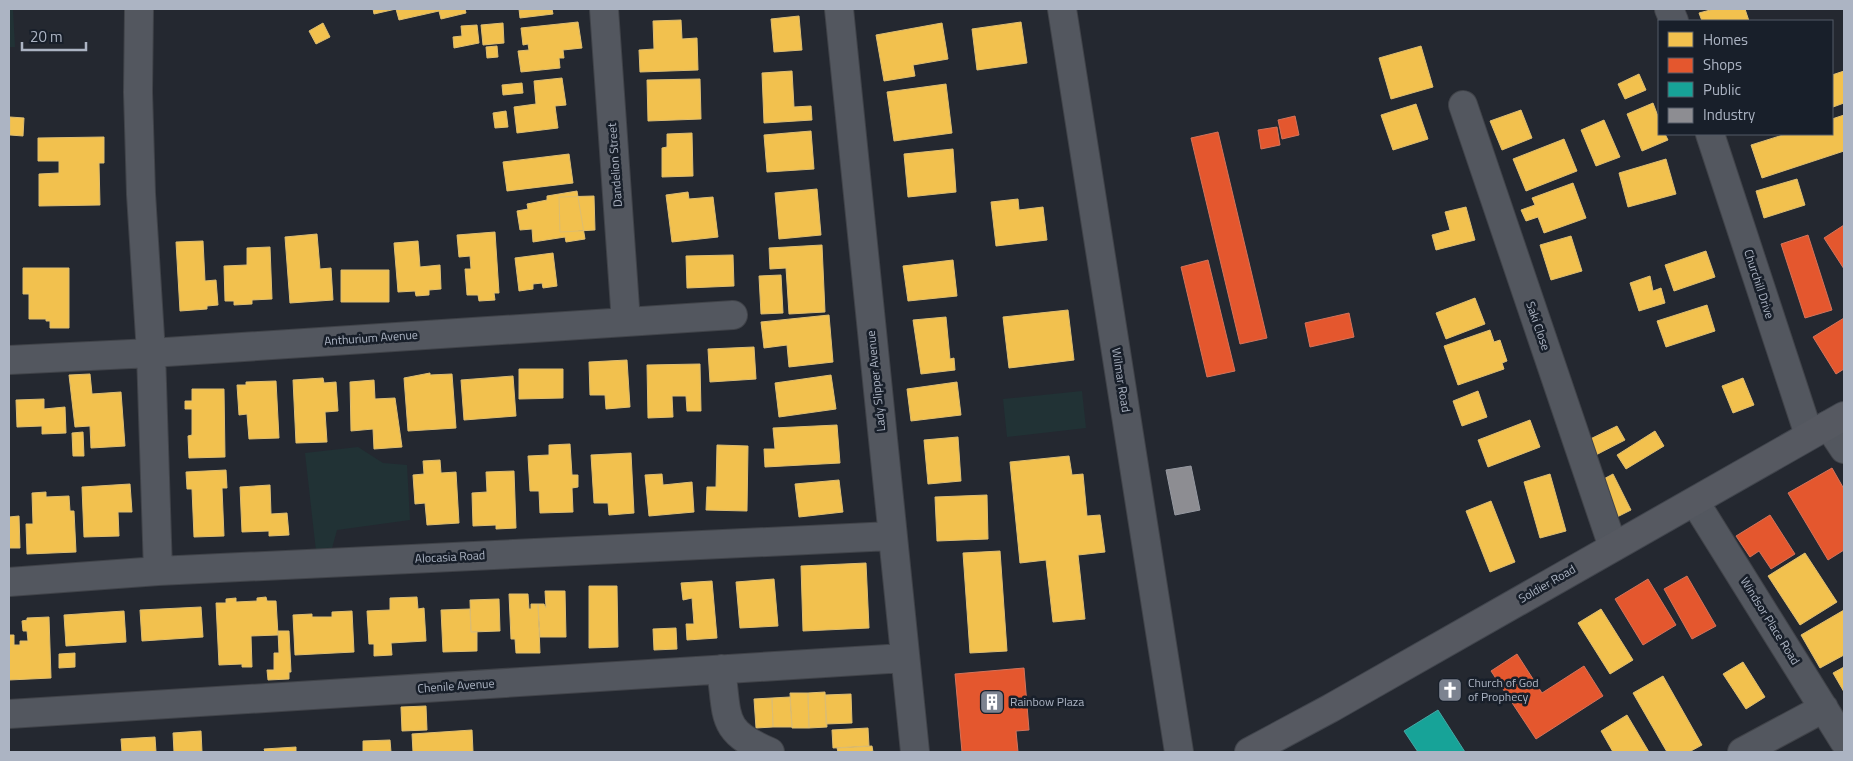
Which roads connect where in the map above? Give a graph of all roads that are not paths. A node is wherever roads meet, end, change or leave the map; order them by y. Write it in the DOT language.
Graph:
graph roads {
  1 [pos="139,9"];
  2 [pos="604,9"];
  3 [pos="839,9"];
  4 [pos="1062,9"];
  5 [pos="1463,105"];
  6 [pos="1710,135"];
  7 [pos="733,315"];
  8 [pos="626,322"];
  9 [pos="151,353"];
  10 [pos="9,360"];
  11 [pos="1827,425"];
  12 [pos="1844,450"];
  13 [pos="1695,502"];
  14 [pos="891,536"];
  15 [pos="1613,547"];
  16 [pos="158,571"];
  17 [pos="9,582"];
  18 [pos="904,658"];
  19 [pos="722,669"];
  20 [pos="1824,708"];
  21 [pos="9,714"];
  22 [pos="1844,741"];
  23 [pos="770,752"];
  24 [pos="915,752"];
  25 [pos="1179,752"];
  26 [pos="1249,752"];
  27 [pos="1742,752"];
  1 -- 9 [label="street"];
  2 -- 8 [label="street, Dandelion Street"];
  3 -- 14 [label="street, Lady Slipper Avenue"];
  4 -- 25 [label="street, Wilmar Road"];
  5 -- 15 [label="street, Saki Close"];
  6 -- 11 [label="street, Churchill Drive"];
  7 -- 8 [label="street, Anthurium Avenue"];
  8 -- 9 [label="street, Anthurium Avenue"];
  9 -- 10 [label="street, Anthurium Avenue"];
  9 -- 16 [label="street"];
  11 -- 12 [label="street, Churchill Drive"];
  11 -- 13 [label="main road, Soldier Road"];
  13 -- 15 [label="main road, Soldier Road"];
  13 -- 20 [label="street, Windsor Place Road"];
  14 -- 16 [label="street, Alocasia Road"];
  14 -- 18 [label="street, Lady Slipper Avenue"];
  15 -- 26 [label="main road, Soldier Road"];
  16 -- 17 [label="street, Alocasia Road"];
  18 -- 19 [label="street, Chenile Avenue"];
  18 -- 24 [label="street, Lady Slipper Avenue"];
  19 -- 21 [label="street, Chenile Avenue"];
  19 -- 23 [label="street"];
  20 -- 22 [label="street, Windsor Place Road"];
  20 -- 27 [label="street"];
}
